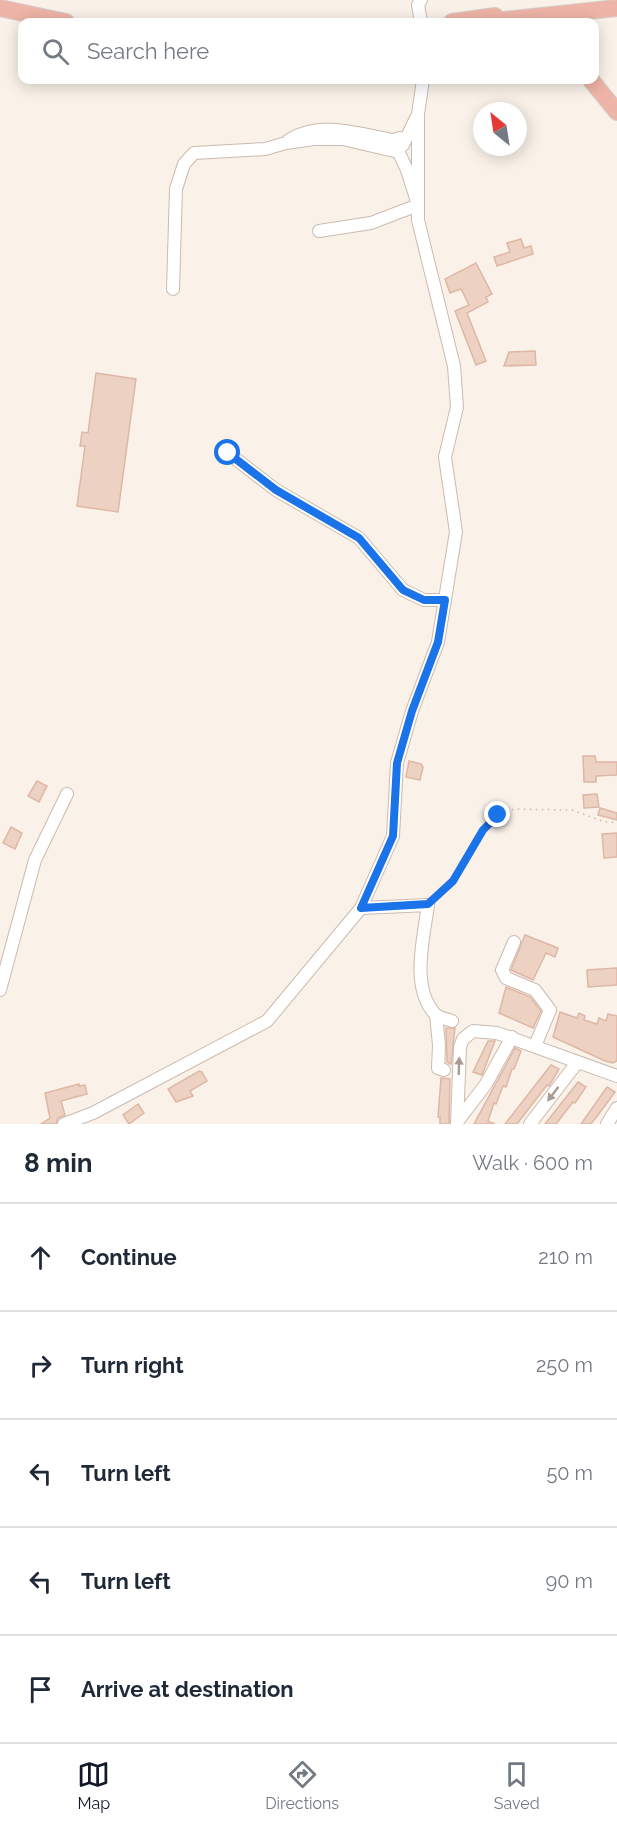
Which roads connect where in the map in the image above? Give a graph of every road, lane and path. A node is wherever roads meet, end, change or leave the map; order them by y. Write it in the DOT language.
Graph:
graph roads {
  1 [pos="581,0"];
  2 [pos="419,3"];
  3 [pos="0,8"];
  4 [pos="617,8"];
  5 [pos="47,18"];
  6 [pos="421,18"];
  7 [pos="475,18"];
  8 [pos="523,18"];
  9 [pos="422,84"];
  10 [pos="594,84"];
  11 [pos="617,112"];
  12 [pos="417,114"];
  13 [pos="396,145"];
  14 [pos="418,205"];
  15 [pos="319,231"];
  16 [pos="173,289"];
  17 [pos="228,453"];
  18 [pos="445,600"];
  19 [pos="67,794"];
  20 [pos="617,822"];
  21 [pos="428,904"];
  22 [pos="361,908"];
  23 [pos="514,942"];
  24 [pos="6,952"];
  25 [pos="0,990"];
  26 [pos="436,1015"];
  27 [pos="452,1021"];
  28 [pos="512,1037"];
  29 [pos="536,1046"];
  30 [pos="576,1064"];
  31 [pos="444,1070"];
  32 [pos="617,1076"];
  33 [pos="617,1108"];
  34 [pos="457,1123"];
  35 [pos="64,1124"];
  36 [pos="530,1124"];
  37 [pos="607,1124"];
  1 -- 7 [label="highway"];
  2 -- 6 [label="street"];
  3 -- 5 [label="highway"];
  4 -- 8 [label="highway"];
  9 -- 12 [label="street"];
  10 -- 11 [label="highway"];
  12 -- 13 [label="street"];
  12 -- 14 [label="street"];
  13 -- 14 [label="street"];
  13 -- 16 [label="street"];
  14 -- 15 [label="street"];
  14 -- 18 [label="street"];
  17 -- 18 [label="street"];
  18 -- 22 [label="street"];
  19 -- 24 [label="street"];
  20 -- 21 [label="path"];
  21 -- 22 [label="street"];
  21 -- 26 [label="street"];
  22 -- 35 [label="street"];
  23 -- 29 [label="street"];
  24 -- 25 [label="street"];
  26 -- 27 [label="street"];
  26 -- 31 [label="street"];
  28 -- 29 [label="street"];
  28 -- 34 [label="street"];
  34 -- 28 [label="street, one-way"];
  29 -- 30 [label="street"];
  30 -- 32 [label="street"];
  30 -- 36 [label="street, one-way"];
  33 -- 37 [label="street"];
}
